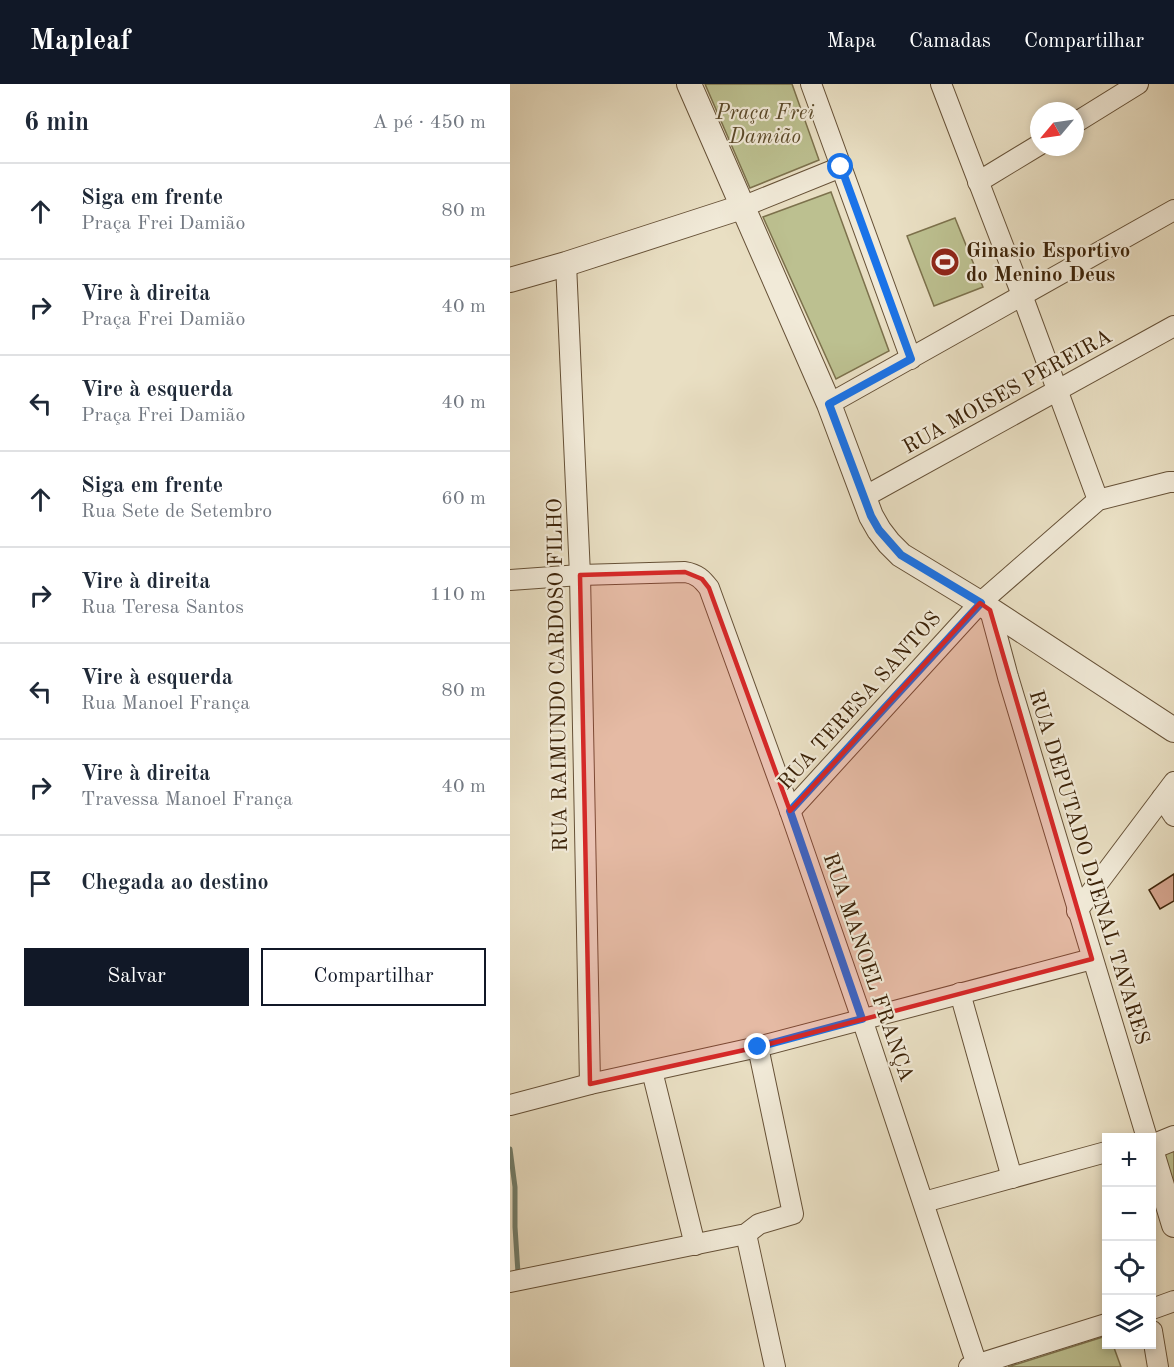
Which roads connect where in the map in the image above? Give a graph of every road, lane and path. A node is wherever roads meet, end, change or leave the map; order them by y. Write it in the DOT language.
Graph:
graph roads {
  1 [pos="689,84"];
  2 [pos="811,84"];
  3 [pos="941,84"];
  4 [pos="1138,84"];
  5 [pos="1084,117"];
  6 [pos="1030,150"];
  7 [pos="841,167"];
  8 [pos="978,182"];
  9 [pos="742,207"];
  10 [pos="1174,210"];
  11 [pos="566,264"];
  12 [pos="510,280"];
  13 [pos="1022,295"];
  14 [pos="1174,326"];
  15 [pos="911,359"];
  16 [pos="1058,390"];
  17 [pos="829,404"];
  18 [pos="1174,482"];
  19 [pos="864,497"];
  20 [pos="1098,500"];
  21 [pos="580,575"];
  22 [pos="510,580"];
  23 [pos="985,606"];
  24 [pos="1174,730"];
  25 [pos="1174,782"];
  26 [pos="1162,798"];
  27 [pos="790,811"];
  28 [pos="1174,816"];
  29 [pos="1077,911"];
  30 [pos="1092,959"];
  31 [pos="960,993"];
  32 [pos="862,1019"];
  33 [pos="758,1047"];
  34 [pos="652,1071"];
  35 [pos="590,1084"];
  36 [pos="510,1105"];
  37 [pos="1146,1133"];
  38 [pos="1174,1138"];
  39 [pos="1156,1145"];
  40 [pos="1102,1153"];
  41 [pos="1156,1166"];
  42 [pos="1012,1178"];
  43 [pos="924,1202"];
  44 [pos="1174,1225"];
  45 [pos="746,1234"];
  46 [pos="695,1245"];
  47 [pos="510,1282"];
  48 [pos="1174,1301"];
  49 [pos="1156,1308"];
  50 [pos="1102,1326"];
  51 [pos="1155,1349"];
  52 [pos="973,1366"];
  53 [pos="775,1367"];
  54 [pos="1158,1367"];
  1 -- 9 [label="street"];
  2 -- 7 [label="street"];
  3 -- 8 [label="street"];
  4 -- 5 [label="street"];
  6 -- 8 [label="street"];
  7 -- 9 [label="street"];
  7 -- 15 [label="street"];
  8 -- 13 [label="street"];
  9 -- 11 [label="street"];
  9 -- 17 [label="street"];
  10 -- 13 [label="street"];
  11 -- 12 [label="street"];
  11 -- 21 [label="street, RUA RAIMUNDO CARDOSO FILHO"];
  13 -- 15 [label="street"];
  13 -- 16 [label="street"];
  14 -- 16 [label="street, RUA MOISES PEREIRA"];
  15 -- 17 [label="street"];
  16 -- 19 [label="street, RUA MOISES PEREIRA"];
  16 -- 20 [label="street"];
  17 -- 19 [label="street"];
  18 -- 20 [label="street"];
  19 -- 23 [label="street"];
  20 -- 23 [label="street, RUA TERESA SANTOS"];
  21 -- 22 [label="street"];
  21 -- 27 [label="street, RUA MANOEL FRANÇA"];
  21 -- 35 [label="street, RUA RAIMUNDO CARDOSO FILHO"];
  23 -- 24 [label="street"];
  23 -- 27 [label="street, RUA TERESA SANTOS"];
  23 -- 29 [label="street, RUA DEPUTADO DJENAL TAVARES"];
  25 -- 26 [label="street"];
  26 -- 28 [label="street"];
  26 -- 29 [label="street"];
  27 -- 32 [label="street, RUA MANOEL FRANÇA"];
  29 -- 30 [label="street, RUA DEPUTADO DJENAL TAVARES"];
  30 -- 31 [label="street"];
  30 -- 37 [label="street, RUA DEPUTADO DJENAL TAVARES"];
  31 -- 32 [label="street"];
  31 -- 42 [label="street"];
  32 -- 33 [label="street"];
  32 -- 43 [label="street, RUA MANOEL FRANÇA"];
  33 -- 34 [label="street"];
  33 -- 45 [label="street"];
  34 -- 35 [label="street"];
  34 -- 46 [label="street"];
  35 -- 36 [label="street"];
  38 -- 39 [label="street"];
  40 -- 42 [label="street"];
  41 -- 44 [label="street"];
  42 -- 43 [label="street"];
  43 -- 52 [label="street, RUA MANOEL FRANÇA"];
  45 -- 46 [label="street"];
  45 -- 53 [label="street"];
  46 -- 47 [label="street"];
  48 -- 49 [label="street"];
  50 -- 52 [label="street"];
  51 -- 54 [label="street"];
}
